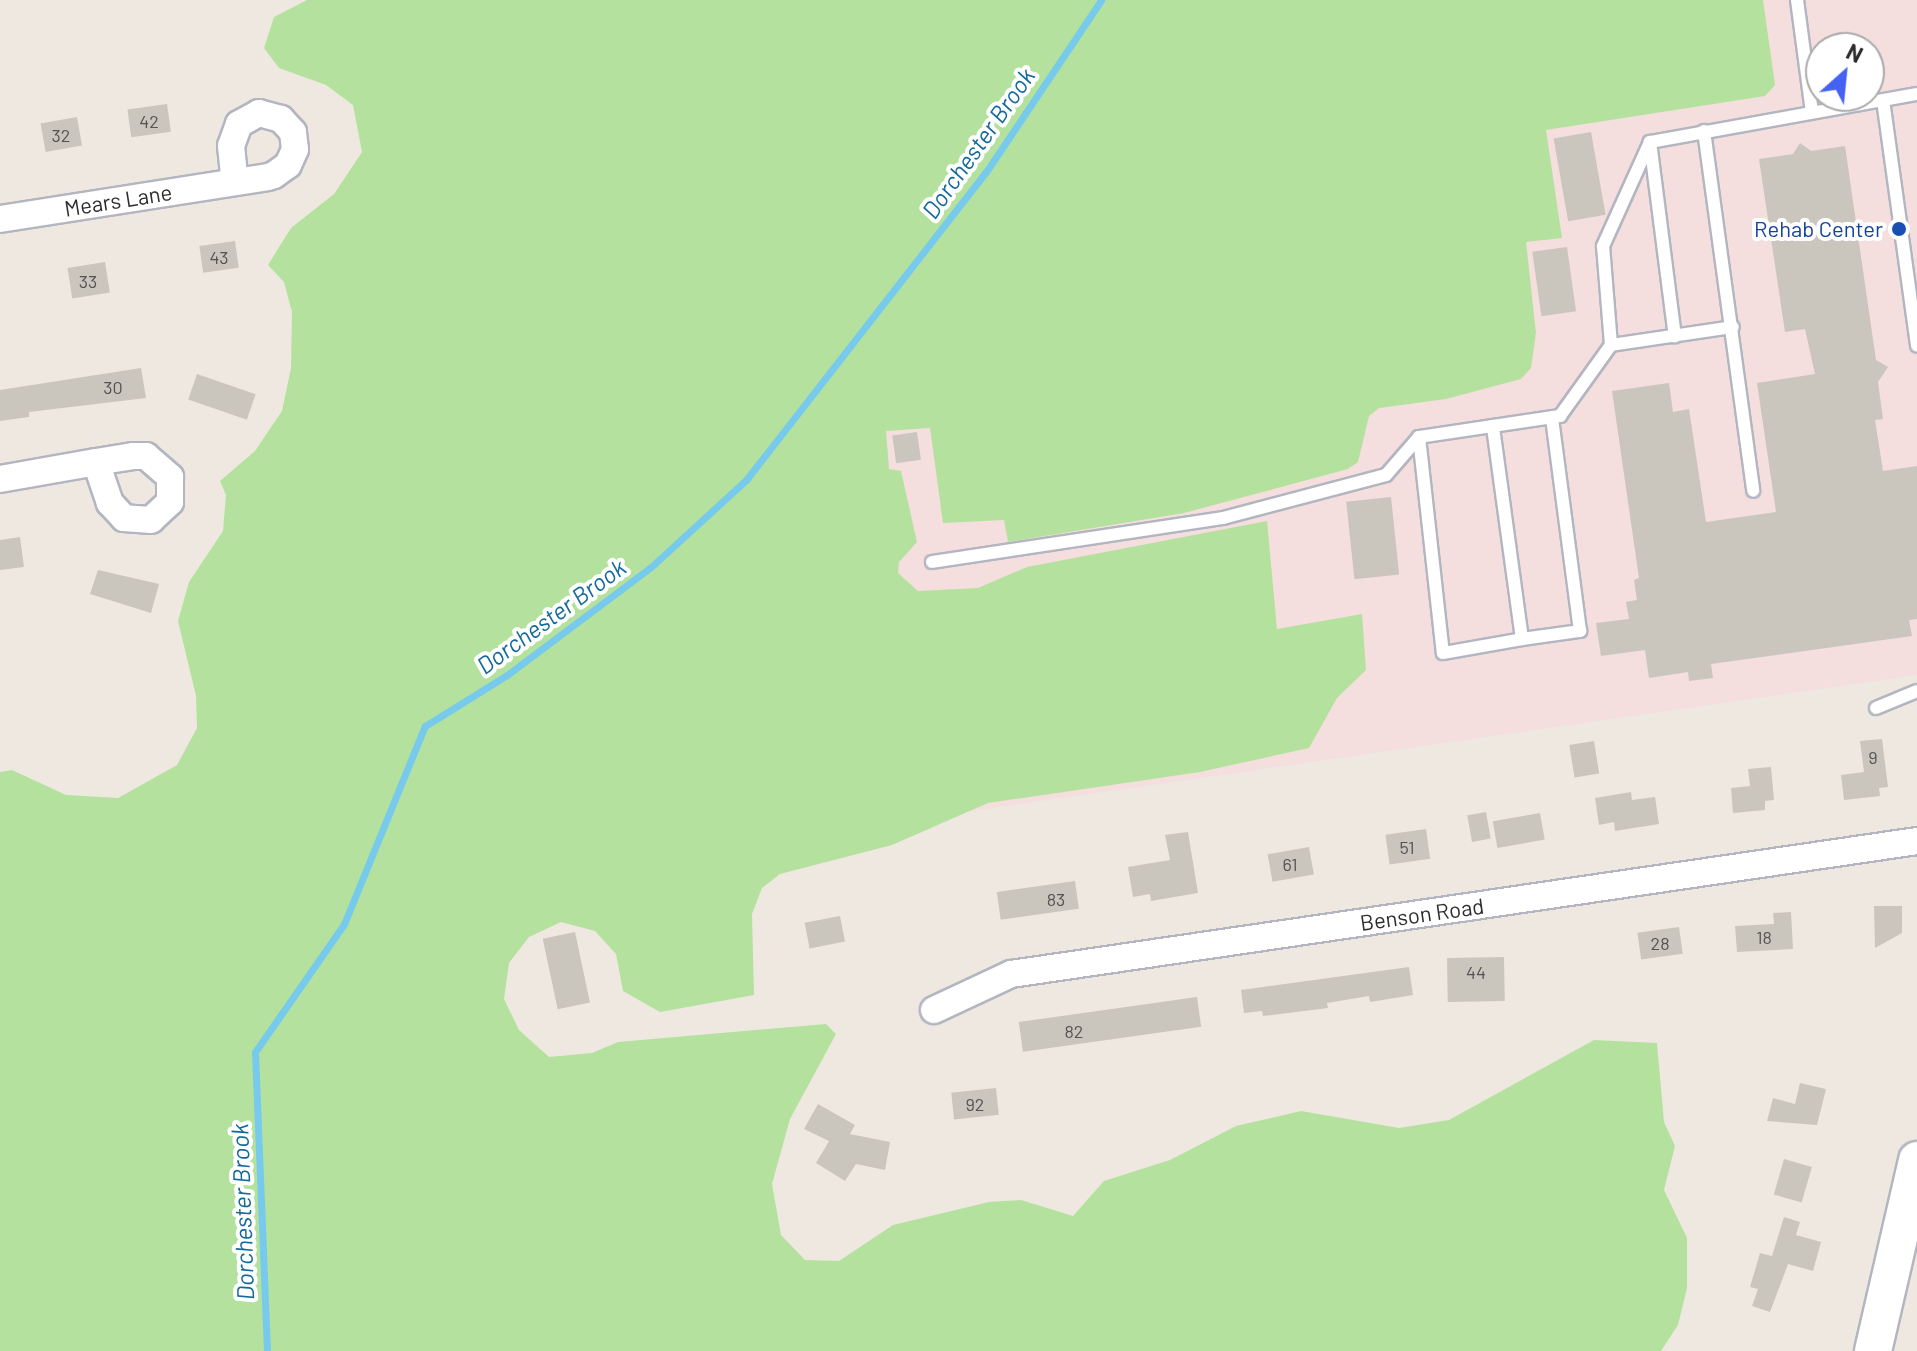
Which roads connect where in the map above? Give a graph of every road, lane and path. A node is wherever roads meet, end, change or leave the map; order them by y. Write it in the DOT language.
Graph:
graph roads {
  1 [pos="1797,0"];
  2 [pos="1805,60"];
  3 [pos="1917,94"];
  4 [pos="1885,100"];
  5 [pos="1812,112"];
  6 [pos="1885,112"];
  7 [pos="1704,131"];
  8 [pos="1650,142"];
  9 [pos="235,182"];
  10 [pos="0,219"];
  11 [pos="1912,282"];
  12 [pos="1733,327"];
  13 [pos="1675,336"];
  14 [pos="1916,341"];
  15 [pos="1611,345"];
  16 [pos="1552,418"];
  17 [pos="1493,426"];
  18 [pos="1419,437"];
  19 [pos="96,462"];
  20 [pos="0,479"];
  21 [pos="1753,491"];
  22 [pos="932,562"];
  23 [pos="1522,639"];
  24 [pos="1917,691"];
  25 [pos="1876,708"];
  26 [pos="1917,841"];
  27 [pos="934,1010"];
  28 [pos="1917,1160"];
  29 [pos="1873,1351"];
  1 -- 2 [label="lane"];
  3 -- 4 [label="lane"];
  5 -- 7 [label="lane"];
  6 -- 11 [label="lane"];
  7 -- 8 [label="lane"];
  7 -- 12 [label="lane"];
  8 -- 13 [label="lane"];
  8 -- 15 [label="lane"];
  9 -- 10 [label="street, Mears Lane"];
  11 -- 14 [label="lane"];
  12 -- 13 [label="lane"];
  12 -- 21 [label="lane"];
  13 -- 15 [label="lane"];
  15 -- 16 [label="lane"];
  16 -- 17 [label="lane"];
  16 -- 23 [label="lane"];
  17 -- 18 [label="lane"];
  17 -- 23 [label="lane"];
  18 -- 22 [label="lane"];
  18 -- 23 [label="lane"];
  19 -- 20 [label="street"];
  24 -- 25 [label="lane"];
  26 -- 27 [label="street, Benson Road"];
  28 -- 29 [label="main road"];
}
